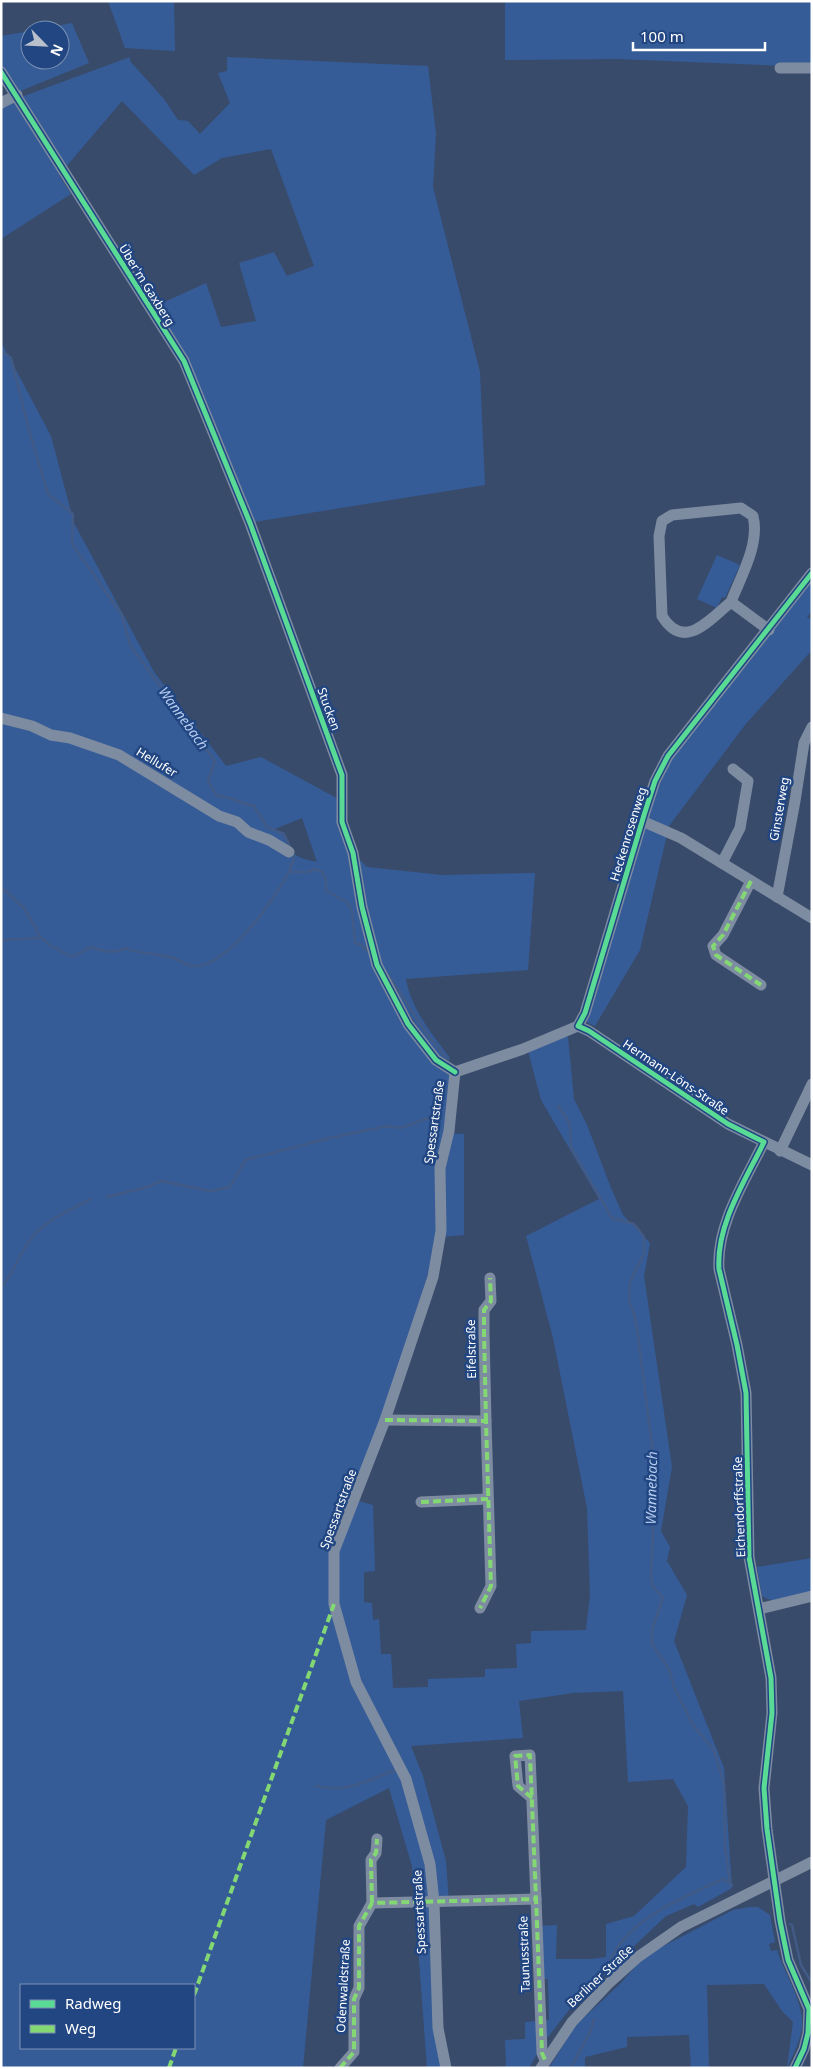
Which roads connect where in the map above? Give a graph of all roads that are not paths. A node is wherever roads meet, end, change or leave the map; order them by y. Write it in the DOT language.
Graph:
graph roads {
  1 [pos="780,68"];
  2 [pos="812,68"];
  3 [pos="1,72"];
  4 [pos="17,96"];
  5 [pos="1,103"];
  6 [pos="250,523"];
  7 [pos="812,573"];
  8 [pos="731,602"];
  9 [pos="769,630"];
  10 [pos="1,718"];
  11 [pos="812,727"];
  12 [pos="733,769"];
  13 [pos="642,821"];
  14 [pos="288,852"];
  15 [pos="722,863"];
  16 [pos="751,881"];
  17 [pos="777,897"];
  18 [pos="812,918"];
  19 [pos="761,984"];
  20 [pos="578,1026"];
  21 [pos="455,1072"];
  22 [pos="812,1084"];
  23 [pos="764,1142"];
  24 [pos="780,1151"];
  25 [pos="812,1166"];
  26 [pos="490,1278"];
  27 [pos="385,1420"];
  28 [pos="486,1421"];
  29 [pos="488,1499"];
  30 [pos="421,1502"];
  31 [pos="812,1596"];
  32 [pos="480,1608"];
  33 [pos="759,1609"];
  34 [pos="532,1798"];
  35 [pos="377,1840"];
  36 [pos="812,1862"];
  37 [pos="774,1880"];
  38 [pos="536,1899"];
  39 [pos="434,1902"];
  40 [pos="372,1903"];
  41 [pos="810,2008"];
  42 [pos="543,2064"];
  43 [pos="340,2068"];
  44 [pos="446,2068"];
  45 [pos="795,2068"];
  1 -- 2 [label="street"];
  3 -- 4 [label="street, Über'm Gaxberg"];
  4 -- 5 [label="street"];
  4 -- 6 [label="street, Über'm Gaxberg"];
  6 -- 21 [label="street, Stucken"];
  7 -- 9 [label="street, Heckenrosenweg"];
  8 -- 8 [label="street"];
  8 -- 9 [label="street"];
  9 -- 13 [label="street, Heckenrosenweg"];
  10 -- 14 [label="street, Hellufer"];
  11 -- 17 [label="street, Ginsterweg"];
  12 -- 15 [label="street"];
  13 -- 15 [label="street"];
  13 -- 20 [label="street, Heckenrosenweg"];
  15 -- 16 [label="street"];
  16 -- 17 [label="street"];
  16 -- 19 [label="street"];
  17 -- 18 [label="street"];
  20 -- 21 [label="street"];
  20 -- 23 [label="street, Hermann-Löns-Straße"];
  21 -- 27 [label="street, Spessartstraße"];
  22 -- 24 [label="street"];
  23 -- 24 [label="street, Hermann-Löns-Straße"];
  23 -- 33 [label="street, Eichendorffstraße"];
  24 -- 25 [label="street, Hermann-Löns-Straße"];
  26 -- 28 [label="street, Eifelstraße"];
  27 -- 28 [label="street"];
  27 -- 39 [label="street, Spessartstraße"];
  28 -- 29 [label="street, Eifelstraße"];
  29 -- 30 [label="street"];
  29 -- 32 [label="street, Eifelstraße"];
  31 -- 33 [label="street"];
  33 -- 37 [label="street, Eichendorffstraße"];
  34 -- 38 [label="street, Taunusstraße"];
  35 -- 40 [label="street"];
  36 -- 37 [label="street, Berliner Straße"];
  37 -- 41 [label="street, Eichendorffstraße"];
  37 -- 42 [label="street, Berliner Straße"];
  38 -- 39 [label="street, Taunusstraße"];
  38 -- 42 [label="street, Taunusstraße"];
  39 -- 40 [label="street"];
  39 -- 44 [label="street, Spessartstraße"];
  40 -- 43 [label="street, Odenwaldstraße"];
  41 -- 45 [label="street"];
}
